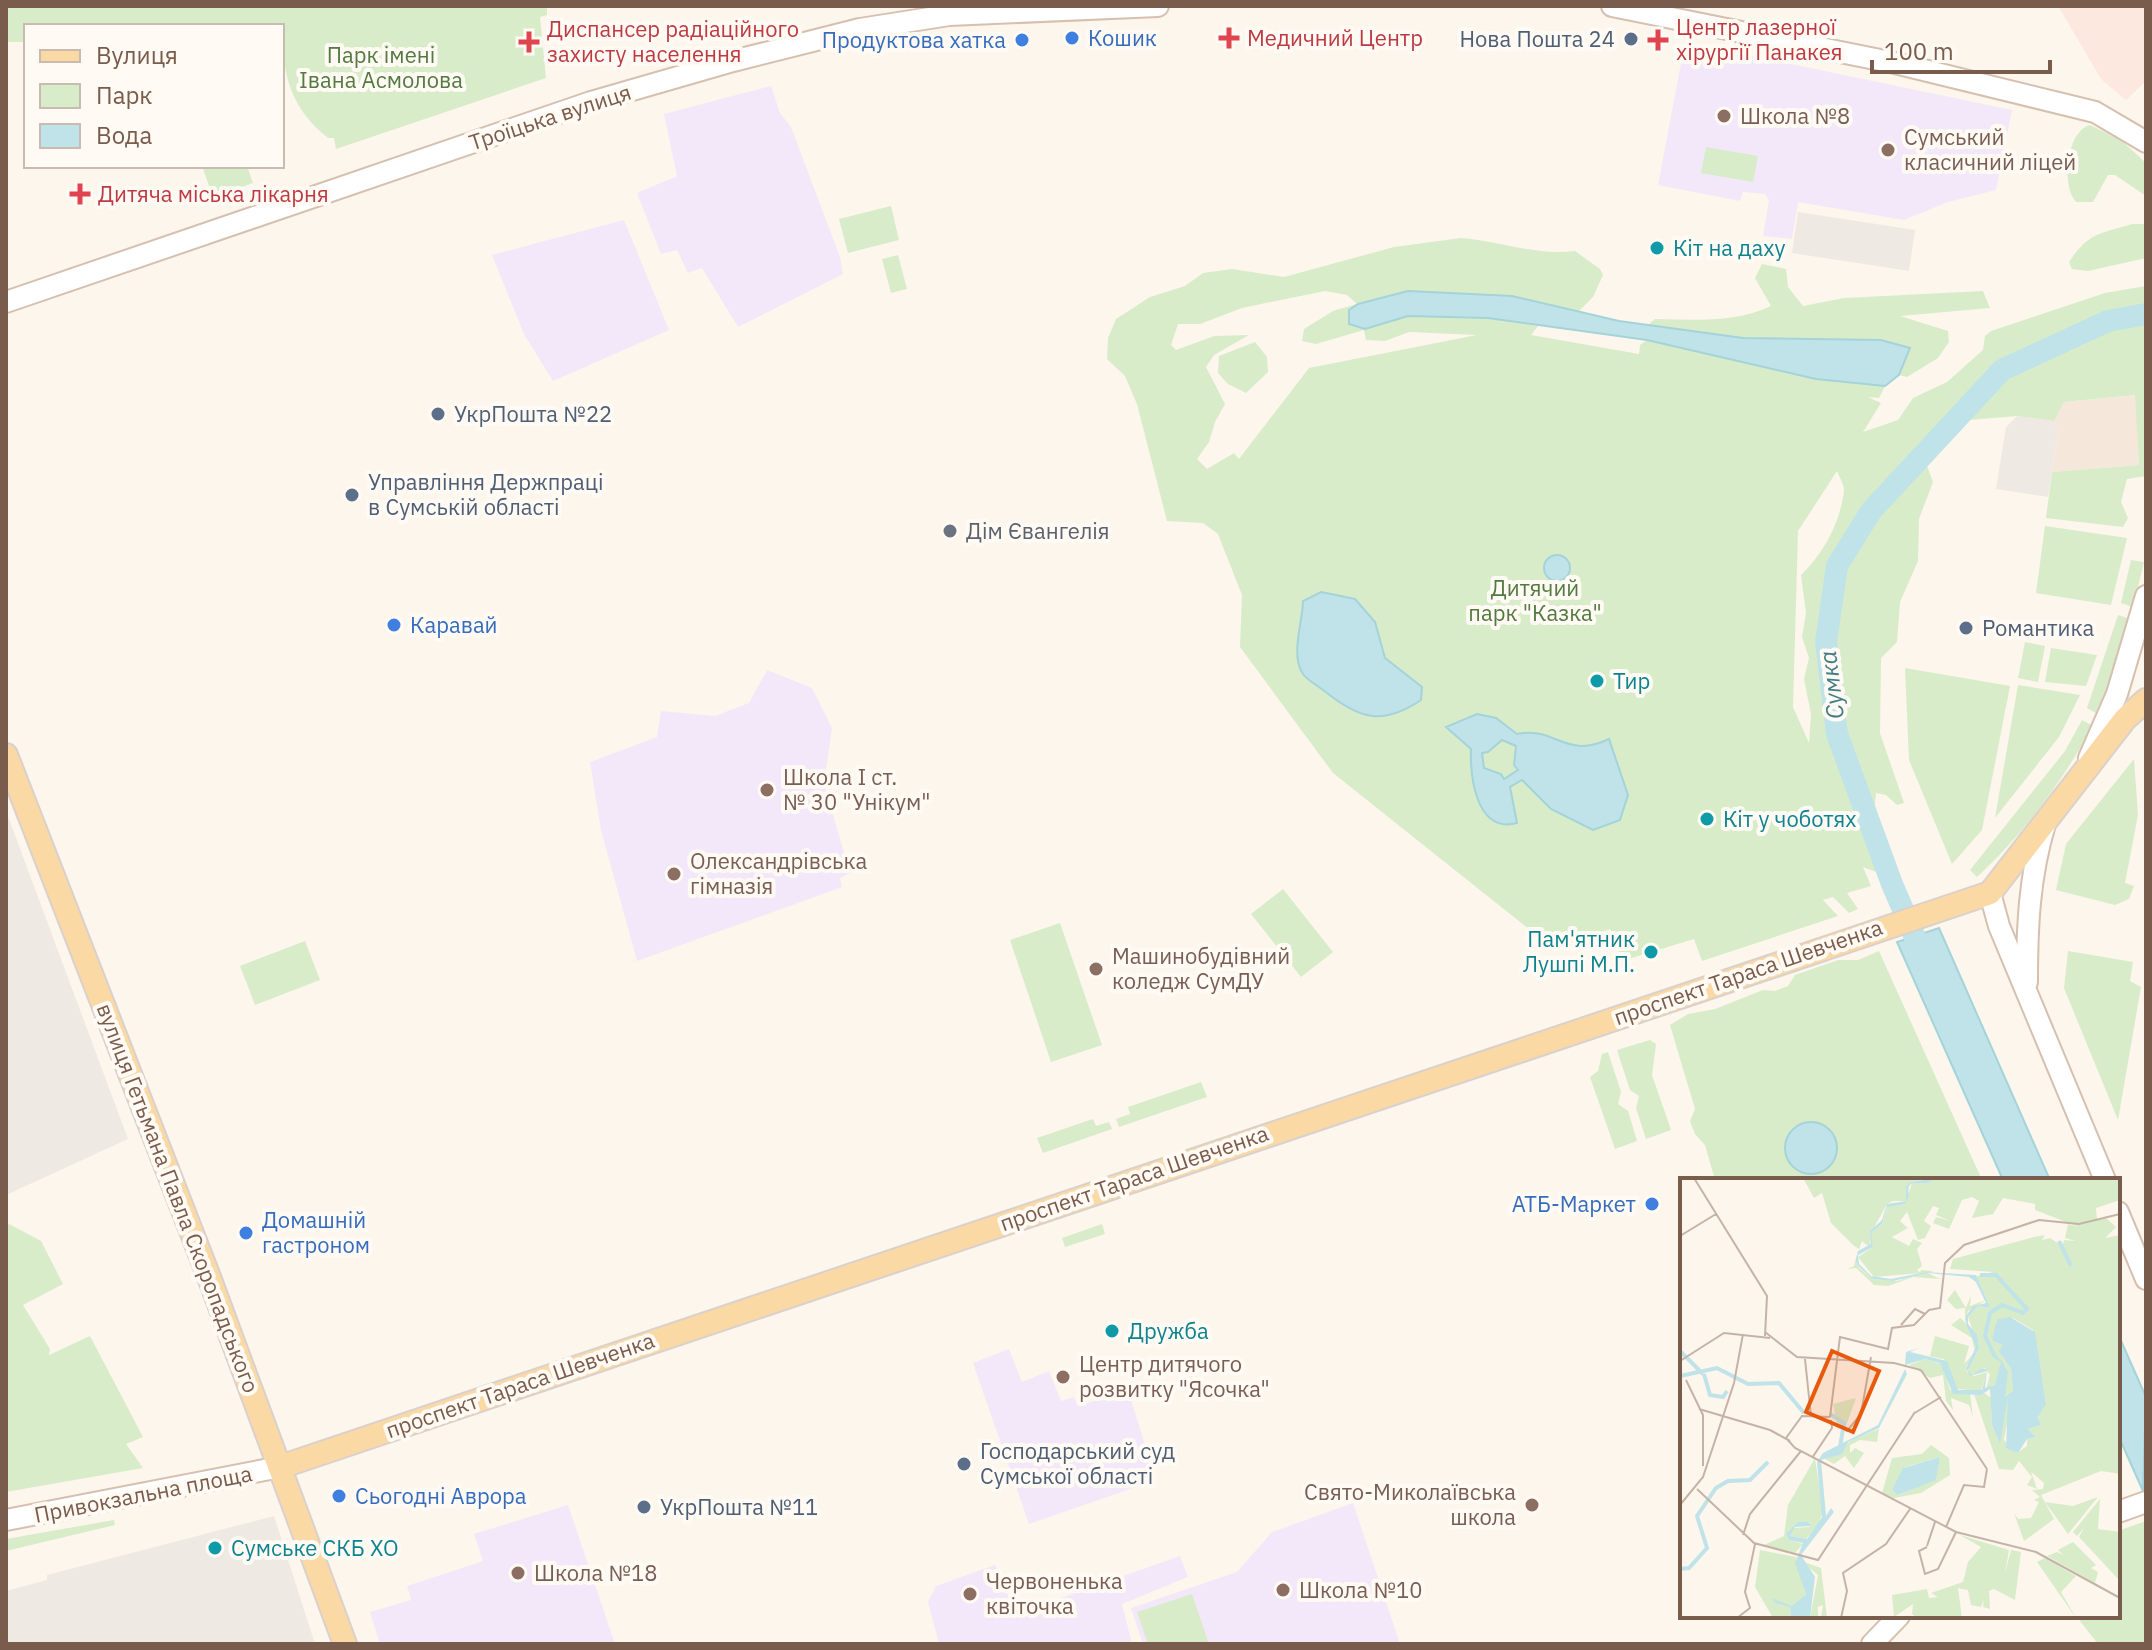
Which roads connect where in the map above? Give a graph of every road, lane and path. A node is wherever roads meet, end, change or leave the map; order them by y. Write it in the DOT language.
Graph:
graph roads {
  1 [pos="1158,6"];
  2 [pos="1612,6"];
  3 [pos="2146,142"];
  4 [pos="6,302"];
  5 [pos="2146,596"];
  6 [pos="2146,700"];
  7 [pos="6,755"];
  8 [pos="2084,771"];
  9 [pos="2046,820"];
  10 [pos="1990,893"];
  11 [pos="2027,994"];
  12 [pos="2104,1178"];
  13 [pos="2120,1217"];
  14 [pos="2146,1279"];
  15 [pos="280,1467"];
  16 [pos="6,1520"];
  17 [pos="1897,1618"];
  18 [pos="345,1644"];
  19 [pos="1872,1644"];
  1 -- 4 [label="main road, Троїцька вулиця"];
  2 -- 3 [label="main road"];
  5 -- 8 [label="main road"];
  6 -- 8 [label="main road"];
  7 -- 15 [label="main road, вулиця Гетьмана Павла Скоропадського"];
  8 -- 9 [label="main road"];
  9 -- 10 [label="main road"];
  9 -- 11 [label="main road"];
  10 -- 11 [label="main road"];
  10 -- 15 [label="main road, проспект Тараса Шевченка"];
  11 -- 12 [label="main road"];
  13 -- 14 [label="main road"];
  15 -- 16 [label="main road, Привокзальна площа"];
  15 -- 18 [label="main road, вулиця Гетьмана Павла Скоропадського"];
  17 -- 19 [label="main road"];
}
